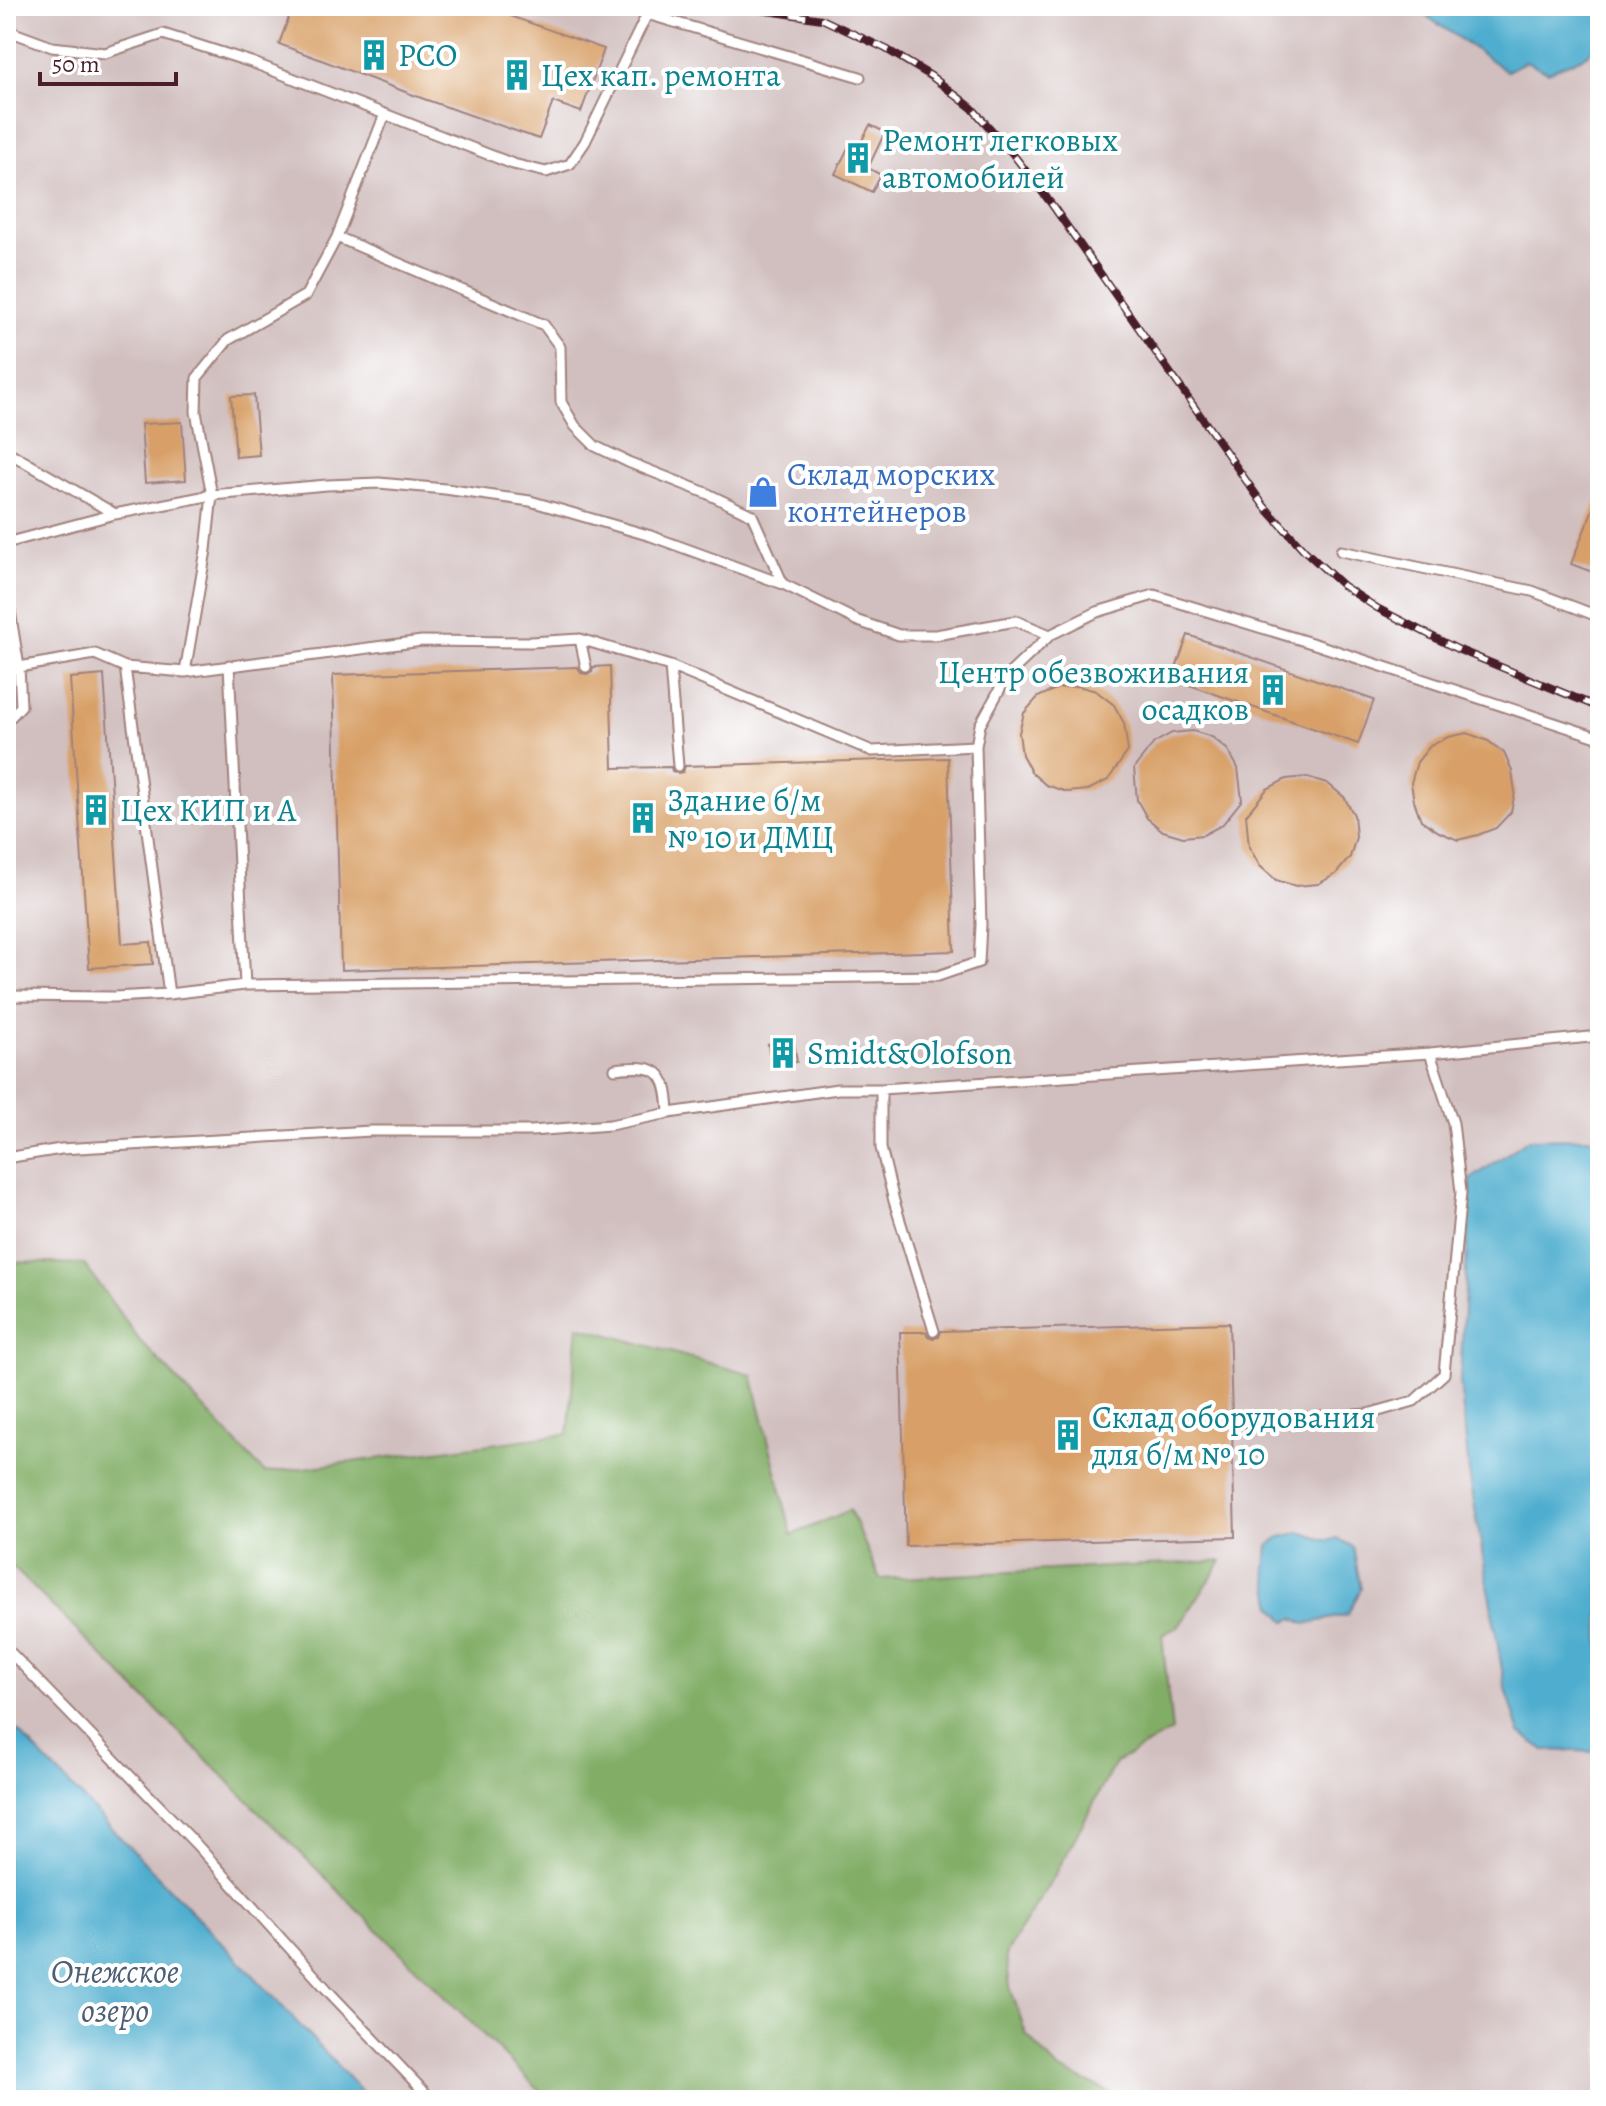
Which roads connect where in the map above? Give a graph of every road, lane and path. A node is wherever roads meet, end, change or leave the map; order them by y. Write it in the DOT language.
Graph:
graph roads {
  1 [pos="649,10"];
  2 [pos="6,30"];
  3 [pos="860,77"];
  4 [pos="385,114"];
  5 [pos="337,237"];
  6 [pos="6,451"];
  7 [pos="212,495"];
  8 [pos="115,514"];
  9 [pos="6,543"];
  10 [pos="1341,551"];
  11 [pos="783,584"];
  12 [pos="6,586"];
  13 [pos="1600,617"];
  14 [pos="1050,635"];
  15 [pos="580,639"];
  16 [pos="229,665"];
  17 [pos="670,666"];
  18 [pos="19,667"];
  19 [pos="125,667"];
  20 [pos="586,667"];
  21 [pos="185,672"];
  22 [pos="6,722"];
  23 [pos="1600,738"];
  24 [pos="976,746"];
  25 [pos="678,766"];
  26 [pos="245,985"];
  27 [pos="169,994"];
  28 [pos="6,996"];
  29 [pos="1600,1036"];
  30 [pos="1430,1053"];
  31 [pos="615,1069"];
  32 [pos="881,1089"];
  33 [pos="669,1113"];
  34 [pos="6,1158"];
  35 [pos="934,1331"];
  36 [pos="1236,1422"];
  37 [pos="6,1648"];
  38 [pos="432,2100"];
  1 -- 3 [label="lane"];
  1 -- 4 [label="lane"];
  2 -- 4 [label="lane"];
  4 -- 5 [label="lane"];
  5 -- 7 [label="lane"];
  5 -- 11 [label="lane"];
  6 -- 8 [label="lane"];
  7 -- 8 [label="lane"];
  7 -- 11 [label="lane"];
  7 -- 21 [label="lane"];
  8 -- 9 [label="lane"];
  10 -- 13 [label="lane"];
  11 -- 14 [label="lane"];
  12 -- 18 [label="lane"];
  14 -- 23 [label="lane"];
  14 -- 24 [label="lane"];
  15 -- 16 [label="lane"];
  15 -- 17 [label="lane"];
  15 -- 20 [label="lane"];
  16 -- 21 [label="lane"];
  16 -- 26 [label="lane"];
  17 -- 24 [label="lane"];
  17 -- 25 [label="lane"];
  18 -- 19 [label="lane"];
  18 -- 22 [label="lane"];
  19 -- 21 [label="lane"];
  19 -- 27 [label="lane"];
  24 -- 26 [label="lane"];
  26 -- 27 [label="lane"];
  27 -- 28 [label="lane"];
  29 -- 30 [label="lane"];
  30 -- 32 [label="lane"];
  30 -- 36 [label="lane"];
  31 -- 33 [label="lane"];
  32 -- 33 [label="lane"];
  32 -- 35 [label="lane"];
  33 -- 34 [label="lane"];
  37 -- 38 [label="lane"];
}
